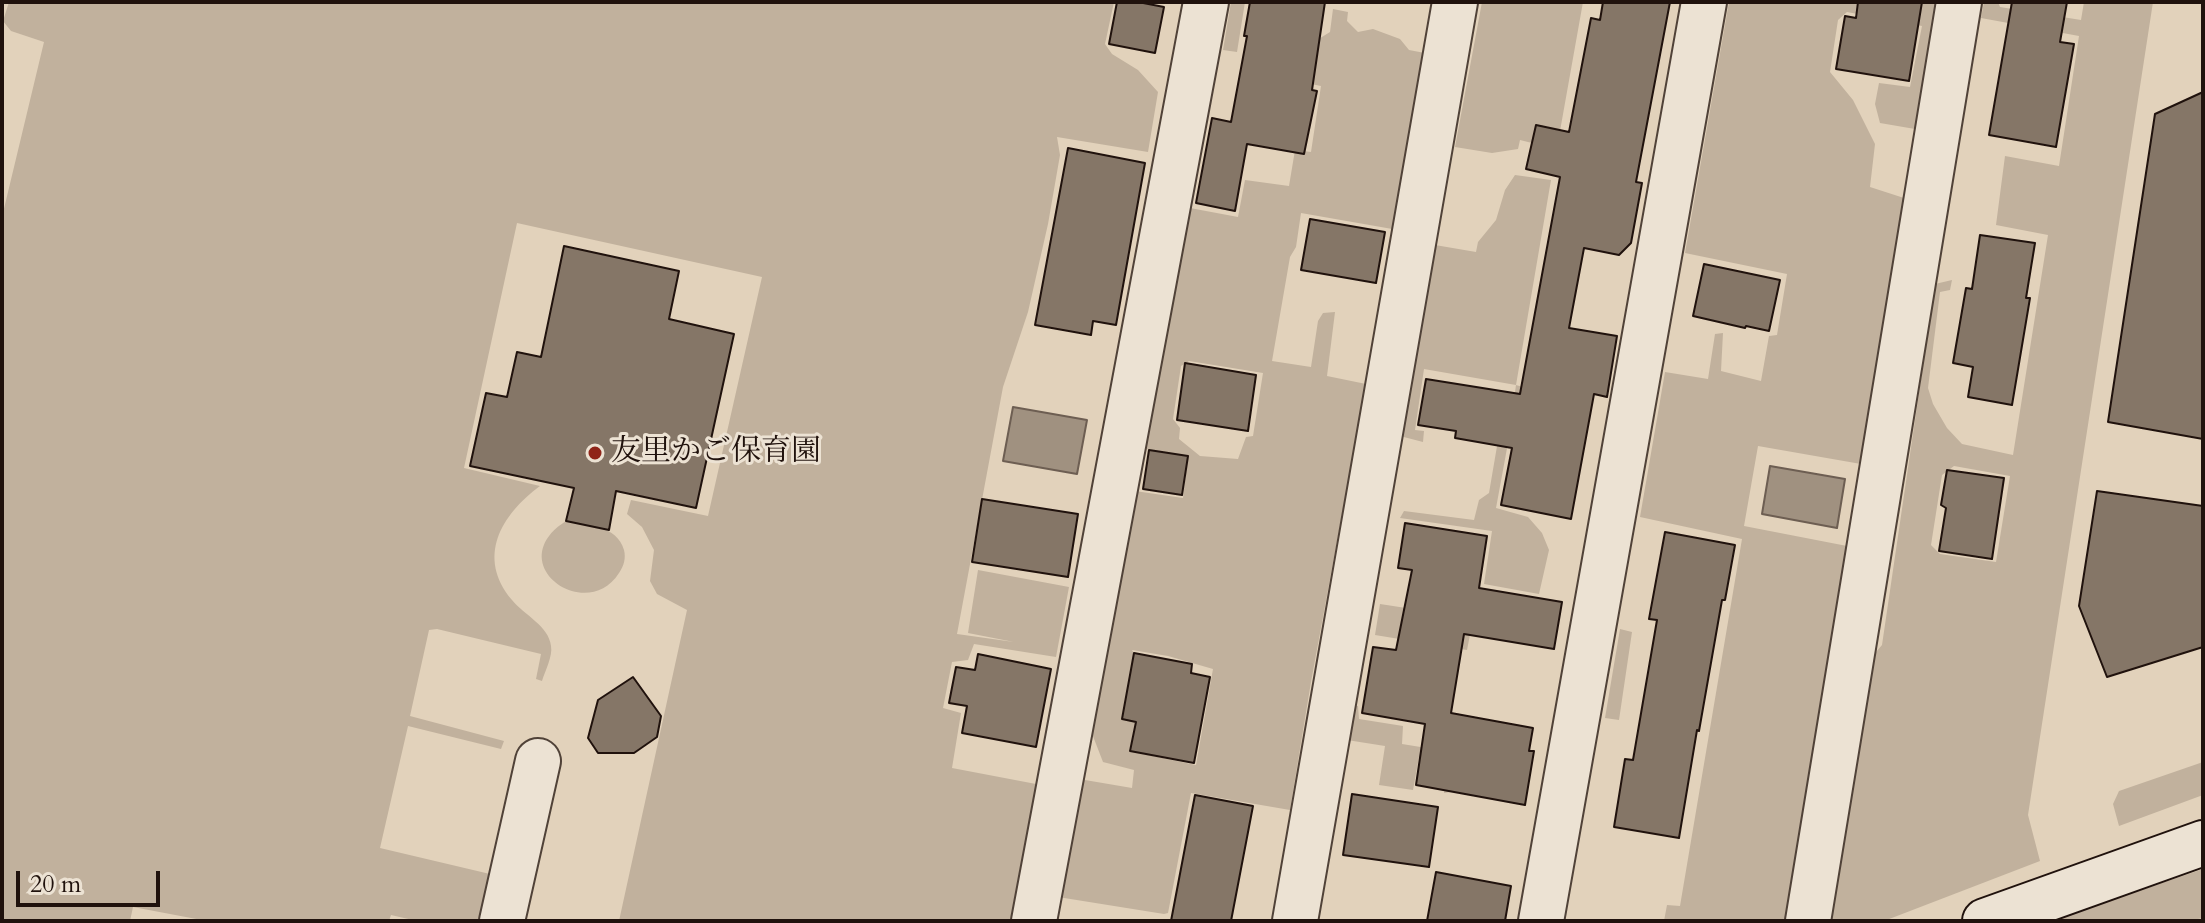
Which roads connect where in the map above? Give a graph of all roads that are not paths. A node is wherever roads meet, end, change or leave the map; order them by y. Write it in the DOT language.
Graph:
graph roads {
  1 [pos="1206,2"];
  2 [pos="1455,2"];
  3 [pos="1704,2"];
  4 [pos="1959,2"];
  5 [pos="538,761"];
  6 [pos="2203,843"];
  7 [pos="502,921"];
  8 [pos="1034,921"];
  9 [pos="1295,921"];
  10 [pos="1541,921"];
  11 [pos="1808,921"];
  12 [pos="1985,921"];
  1 -- 8 [label="street"];
  2 -- 9 [label="street"];
  3 -- 10 [label="street"];
  4 -- 11 [label="street"];
  5 -- 7 [label="street"];
  6 -- 12 [label="street"];
}
